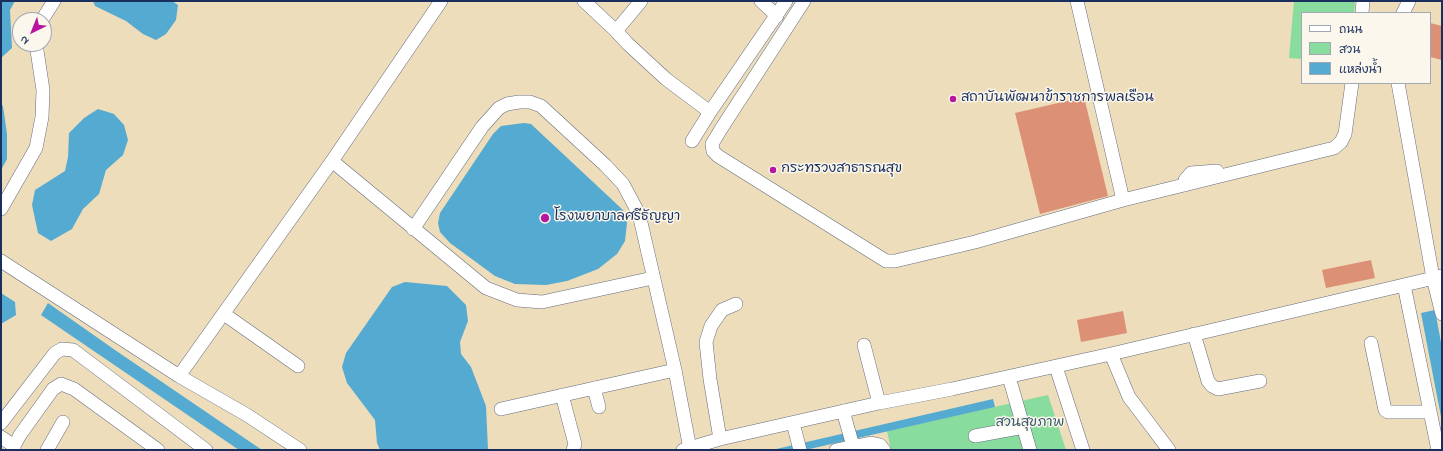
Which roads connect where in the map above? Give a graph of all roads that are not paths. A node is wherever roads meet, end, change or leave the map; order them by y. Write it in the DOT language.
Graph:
graph roads {
  1 [pos="54,1"];
  2 [pos="441,1"];
  3 [pos="584,1"];
  4 [pos="641,1"];
  5 [pos="761,1"];
  6 [pos="786,1"];
  7 [pos="804,1"];
  8 [pos="1077,1"];
  9 [pos="1363,1"];
  10 [pos="1409,1"];
  11 [pos="47,12"];
  12 [pos="1362,12"];
  13 [pos="1404,12"];
  14 [pos="777,16"];
  15 [pos="616,31"];
  16 [pos="37,52"];
  17 [pos="1352,84"];
  18 [pos="1398,84"];
  19 [pos="710,112"];
  20 [pos="692,141"];
  21 [pos="332,161"];
  22 [pos="1123,200"];
  23 [pos="1,209"];
  24 [pos="413,229"];
  25 [pos="1,261"];
  26 [pos="1438,277"];
  27 [pos="653,278"];
  28 [pos="1404,285"];
  29 [pos="736,304"];
  30 [pos="224,314"];
  31 [pos="1442,314"];
  32 [pos="1194,334"];
  33 [pos="1371,343"];
  34 [pos="864,345"];
  35 [pos="1111,354"];
  36 [pos="298,366"];
  37 [pos="1056,367"];
  38 [pos="675,370"];
  39 [pos="179,376"];
  40 [pos="1009,377"];
  41 [pos="1260,380"];
  42 [pos="594,388"];
  43 [pos="562,395"];
  44 [pos="879,403"];
  45 [pos="599,407"];
  46 [pos="501,409"];
  47 [pos="843,411"];
  48 [pos="1430,412"];
  49 [pos="63,422"];
  50 [pos="1,423"];
  51 [pos="793,423"];
  52 [pos="1024,427"];
  53 [pos="974,436"];
  54 [pos="1,437"];
  55 [pos="720,439"];
  56 [pos="851,440"];
  57 [pos="800,446"];
  58 [pos="14,448"];
  59 [pos="693,449"];
  60 [pos="47,450"];
  61 [pos="158,450"];
  62 [pos="206,450"];
  63 [pos="300,450"];
  64 [pos="573,450"];
  65 [pos="836,450"];
  66 [pos="884,450"];
  67 [pos="1030,450"];
  68 [pos="1083,450"];
  69 [pos="1169,450"];
  70 [pos="1438,450"];
  1 -- 11 [label="lane"];
  2 -- 21 [label="lane"];
  3 -- 15 [label="lane"];
  4 -- 15 [label="lane"];
  5 -- 14 [label="lane"];
  6 -- 14 [label="lane"];
  7 -- 22 [label="lane"];
  8 -- 22 [label="lane"];
  9 -- 12 [label="lane"];
  10 -- 13 [label="lane"];
  14 -- 19 [label="lane"];
  15 -- 19 [label="lane"];
  16 -- 23 [label="lane"];
  17 -- 22 [label="lane"];
  18 -- 26 [label="lane"];
  19 -- 20 [label="lane"];
  21 -- 24 [label="lane"];
  21 -- 30 [label="lane"];
  24 -- 27 [label="lane"];
  24 -- 27 [label="lane"];
  25 -- 39 [label="lane"];
  26 -- 28 [label="lane"];
  26 -- 31 [label="lane"];
  27 -- 38 [label="lane"];
  28 -- 32 [label="lane"];
  28 -- 48 [label="lane"];
  29 -- 55 [label="lane"];
  30 -- 36 [label="lane"];
  30 -- 39 [label="lane"];
  32 -- 35 [label="lane"];
  32 -- 41 [label="lane"];
  33 -- 48 [label="lane"];
  34 -- 44 [label="lane"];
  35 -- 37 [label="lane"];
  35 -- 69 [label="lane"];
  37 -- 40 [label="lane"];
  37 -- 68 [label="lane"];
  38 -- 42 [label="lane"];
  38 -- 59 [label="lane"];
  39 -- 63 [label="lane"];
  40 -- 44 [label="lane"];
  40 -- 52 [label="lane"];
  42 -- 43 [label="lane"];
  42 -- 45 [label="lane"];
  43 -- 46 [label="lane"];
  43 -- 64 [label="lane"];
  44 -- 47 [label="lane"];
  47 -- 51 [label="lane"];
  47 -- 56 [label="lane"];
  48 -- 70 [label="lane"];
  49 -- 60 [label="lane"];
  50 -- 62 [label="lane"];
  51 -- 55 [label="lane"];
  51 -- 57 [label="lane"];
  52 -- 53 [label="lane"];
  52 -- 67 [label="lane"];
  54 -- 58 [label="lane"];
  55 -- 59 [label="lane"];
  56 -- 65 [label="lane"];
  56 -- 66 [label="lane"];
  58 -- 61 [label="lane"];
}
